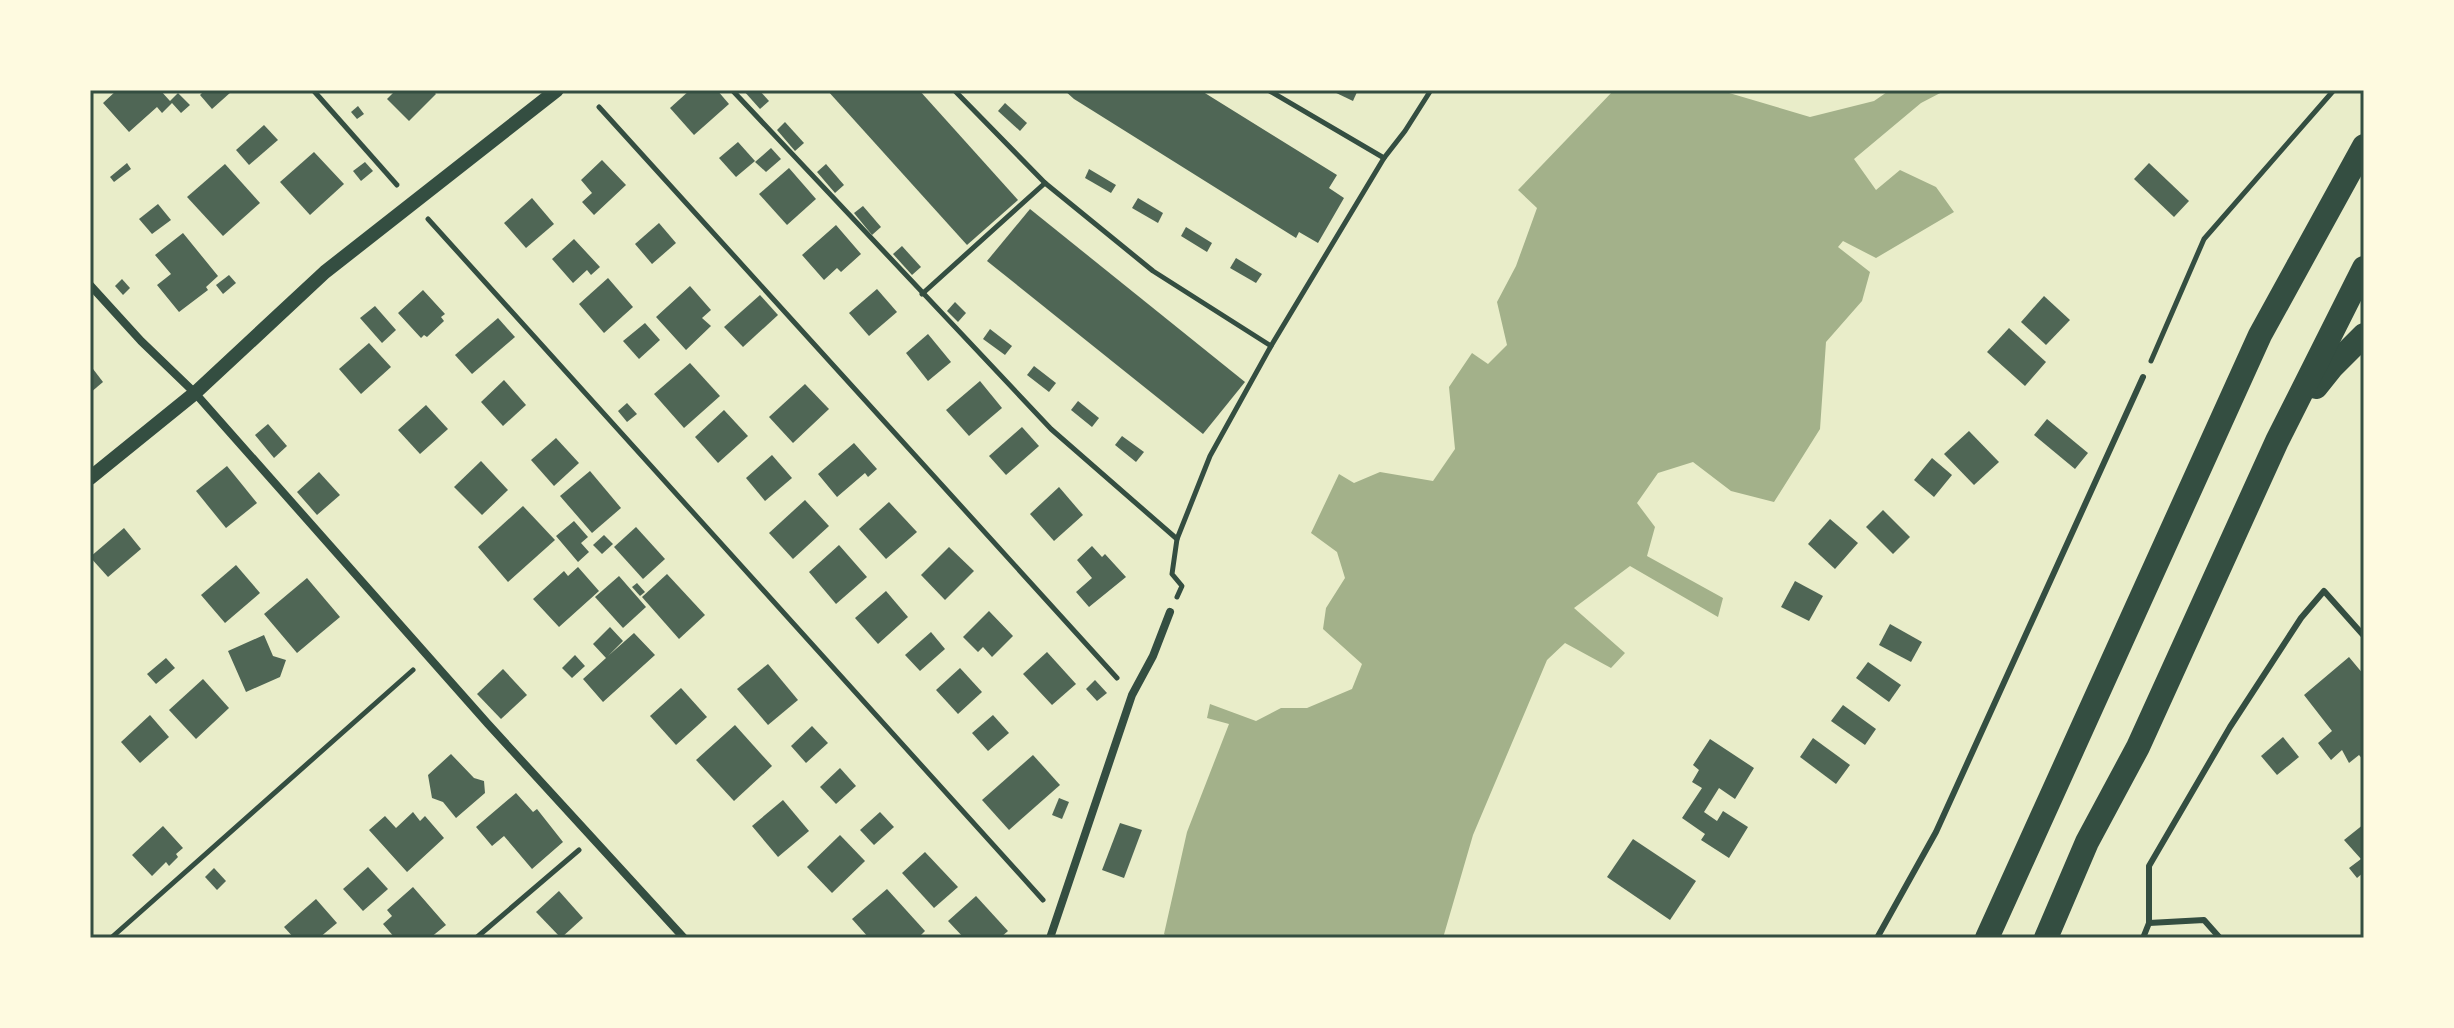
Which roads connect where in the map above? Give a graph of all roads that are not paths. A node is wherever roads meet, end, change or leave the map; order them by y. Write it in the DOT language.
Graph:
graph roads {
  1 [pos="557,90"];
  2 [pos="2364,146"];
  3 [pos="2364,268"];
  4 [pos="90,285"];
  5 [pos="2364,335"];
  6 [pos="2143,377"];
  7 [pos="195,393"];
  8 [pos="2277,441"];
  9 [pos="90,478"];
  10 [pos="1170,612"];
  11 [pos="2364,636"];
  12 [pos="2149,923"];
  13 [pos="684,938"];
  14 [pos="1050,938"];
  15 [pos="1877,938"];
  16 [pos="1987,938"];
  17 [pos="2046,938"];
  18 [pos="2143,938"];
  19 [pos="2220,938"];
  1 -- 7 [label="street"];
  2 -- 16 [label="highway"];
  3 -- 8 [label="highway"];
  4 -- 7 [label="street"];
  5 -- 8 [label="highway"];
  6 -- 15 [label="lane"];
  7 -- 9 [label="street"];
  7 -- 13 [label="street"];
  8 -- 17 [label="highway"];
  10 -- 14 [label="street"];
  11 -- 12 [label="lane"];
  12 -- 18 [label="lane"];
  12 -- 19 [label="lane"];
}
